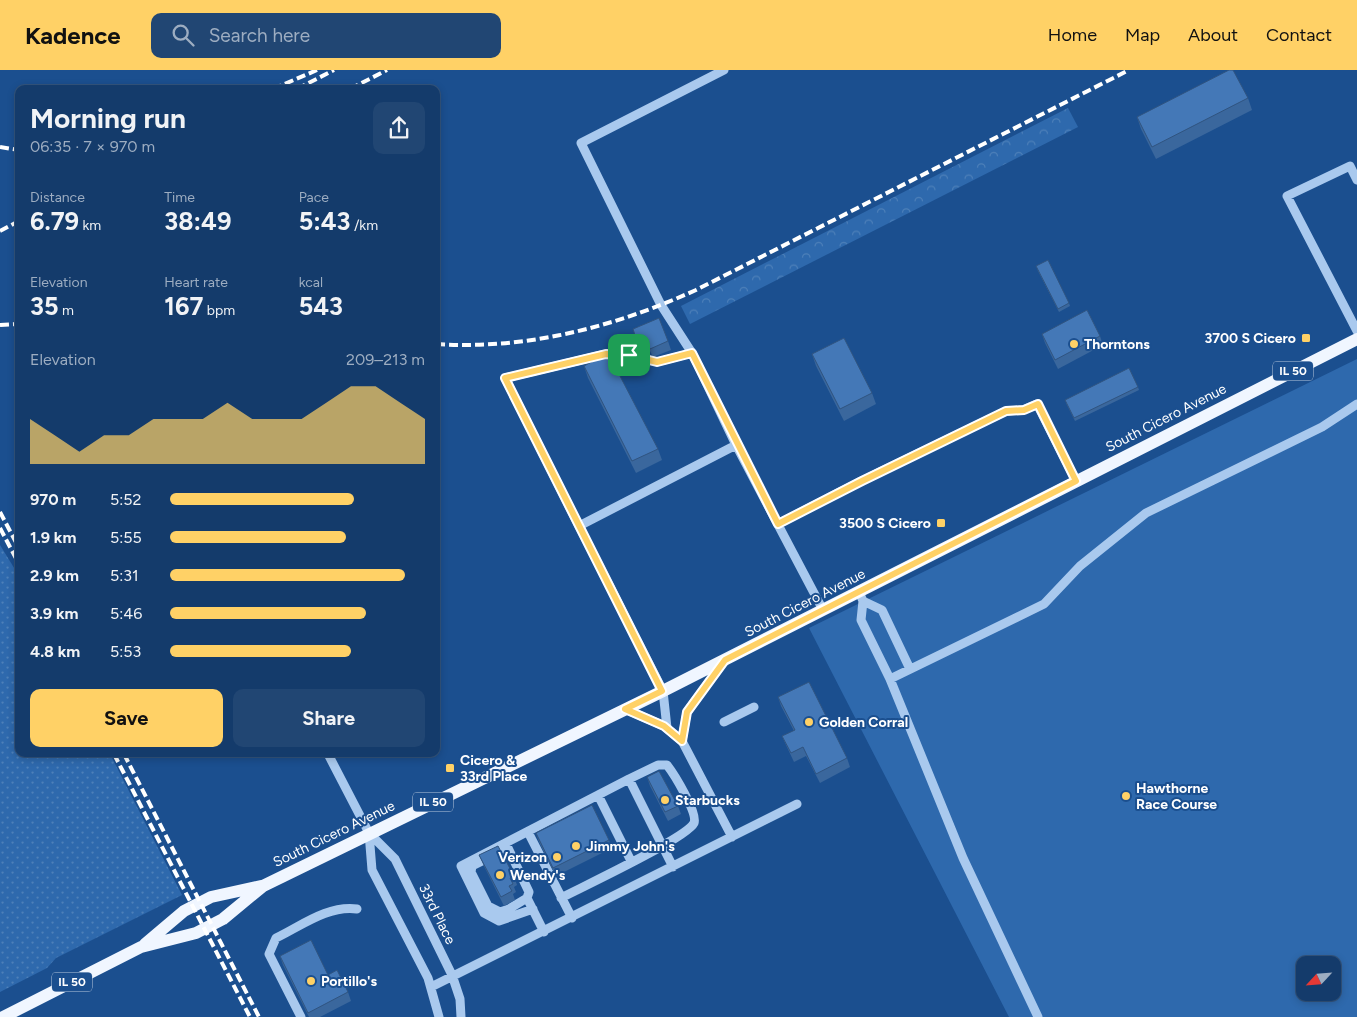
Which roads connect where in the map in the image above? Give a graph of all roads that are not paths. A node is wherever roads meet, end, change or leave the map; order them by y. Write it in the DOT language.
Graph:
graph roads {
  1 [pos="724,70"];
  2 [pos="1357,180"];
  3 [pos="1357,331"];
  4 [pos="1357,339"];
  5 [pos="692,353"];
  6 [pos="1357,404"];
  7 [pos="736,445"];
  8 [pos="1076,481"];
  9 [pos="778,524"];
  10 [pos="579,526"];
  11 [pos="861,597"];
  12 [pos="823,610"];
  13 [pos="725,660"];
  14 [pos="910,669"];
  15 [pos="890,678"];
  16 [pos="662,691"];
  17 [pos="754,707"];
  18 [pos="625,709"];
  19 [pos="724,722"];
  20 [pos="667,728"];
  21 [pos="682,741"];
  22 [pos="330,757"];
  23 [pos="629,779"];
  24 [pos="598,795"];
  25 [pos="796,804"];
  26 [pos="528,832"];
  27 [pos="369,833"];
  28 [pos="732,837"];
  29 [pos="661,846"];
  30 [pos="630,862"];
  31 [pos="673,867"];
  32 [pos="263,886"];
  33 [pos="527,898"];
  34 [pos="561,898"];
  35 [pos="357,909"];
  36 [pos="533,909"];
  37 [pos="572,918"];
  38 [pos="544,932"];
  39 [pos="141,947"];
  40 [pos="453,978"];
  41 [pos="431,987"];
  42 [pos="4,1017"];
  43 [pos="301,1017"];
  44 [pos="439,1017"];
  45 [pos="461,1017"];
  46 [pos="1038,1017"];
  1 -- 5 [label="lane"];
  2 -- 3 [label="lane"];
  4 -- 8 [label="main road, South Cicero Avenue / IL 50"];
  5 -- 7 [label="lane"];
  5 -- 10 [label="lane"];
  6 -- 14 [label="lane"];
  7 -- 9 [label="lane"];
  7 -- 10 [label="lane"];
  8 -- 9 [label="lane"];
  8 -- 11 [label="main road, South Cicero Avenue / IL 50"];
  9 -- 12 [label="lane"];
  10 -- 16 [label="lane"];
  11 -- 12 [label="main road, South Cicero Avenue / IL 50"];
  11 -- 14 [label="lane"];
  11 -- 15 [label="lane"];
  12 -- 13 [label="main road, South Cicero Avenue / IL 50"];
  13 -- 16 [label="main road, South Cicero Avenue / IL 50"];
  13 -- 21 [label="lane"];
  14 -- 15 [label="lane"];
  15 -- 46 [label="lane"];
  16 -- 18 [label="main road, South Cicero Avenue / IL 50"];
  16 -- 20 [label="lane"];
  17 -- 19 [label="lane"];
  18 -- 20 [label="lane"];
  18 -- 27 [label="main road, South Cicero Avenue / IL 50"];
  20 -- 21 [label="lane"];
  21 -- 28 [label="lane"];
  22 -- 27 [label="lane, 33rd Place"];
  23 -- 24 [label="lane"];
  23 -- 29 [label="lane"];
  23 -- 29 [label="lane"];
  24 -- 26 [label="lane"];
  24 -- 30 [label="lane"];
  25 -- 28 [label="lane"];
  26 -- 34 [label="lane"];
  26 -- 36 [label="lane"];
  27 -- 32 [label="main road, South Cicero Avenue / IL 50"];
  27 -- 40 [label="lane, 33rd Place"];
  27 -- 41 [label="lane, 33rd Place"];
  28 -- 31 [label="lane"];
  29 -- 30 [label="lane"];
  29 -- 31 [label="lane"];
  30 -- 34 [label="lane"];
  31 -- 37 [label="lane"];
  32 -- 39 [label="main road, South Cicero Avenue / IL 50"];
  32 -- 39 [label="main road, South Cicero Avenue / IL 50"];
  33 -- 33 [label="lane"];
  33 -- 36 [label="lane"];
  34 -- 37 [label="lane"];
  35 -- 43 [label="lane"];
  36 -- 38 [label="lane"];
  37 -- 38 [label="lane"];
  38 -- 40 [label="lane"];
  39 -- 42 [label="main road, South Cicero Avenue / IL 50"];
  40 -- 41 [label="lane"];
  40 -- 45 [label="lane, 33rd Place"];
  41 -- 44 [label="lane, 33rd Place"];
}
